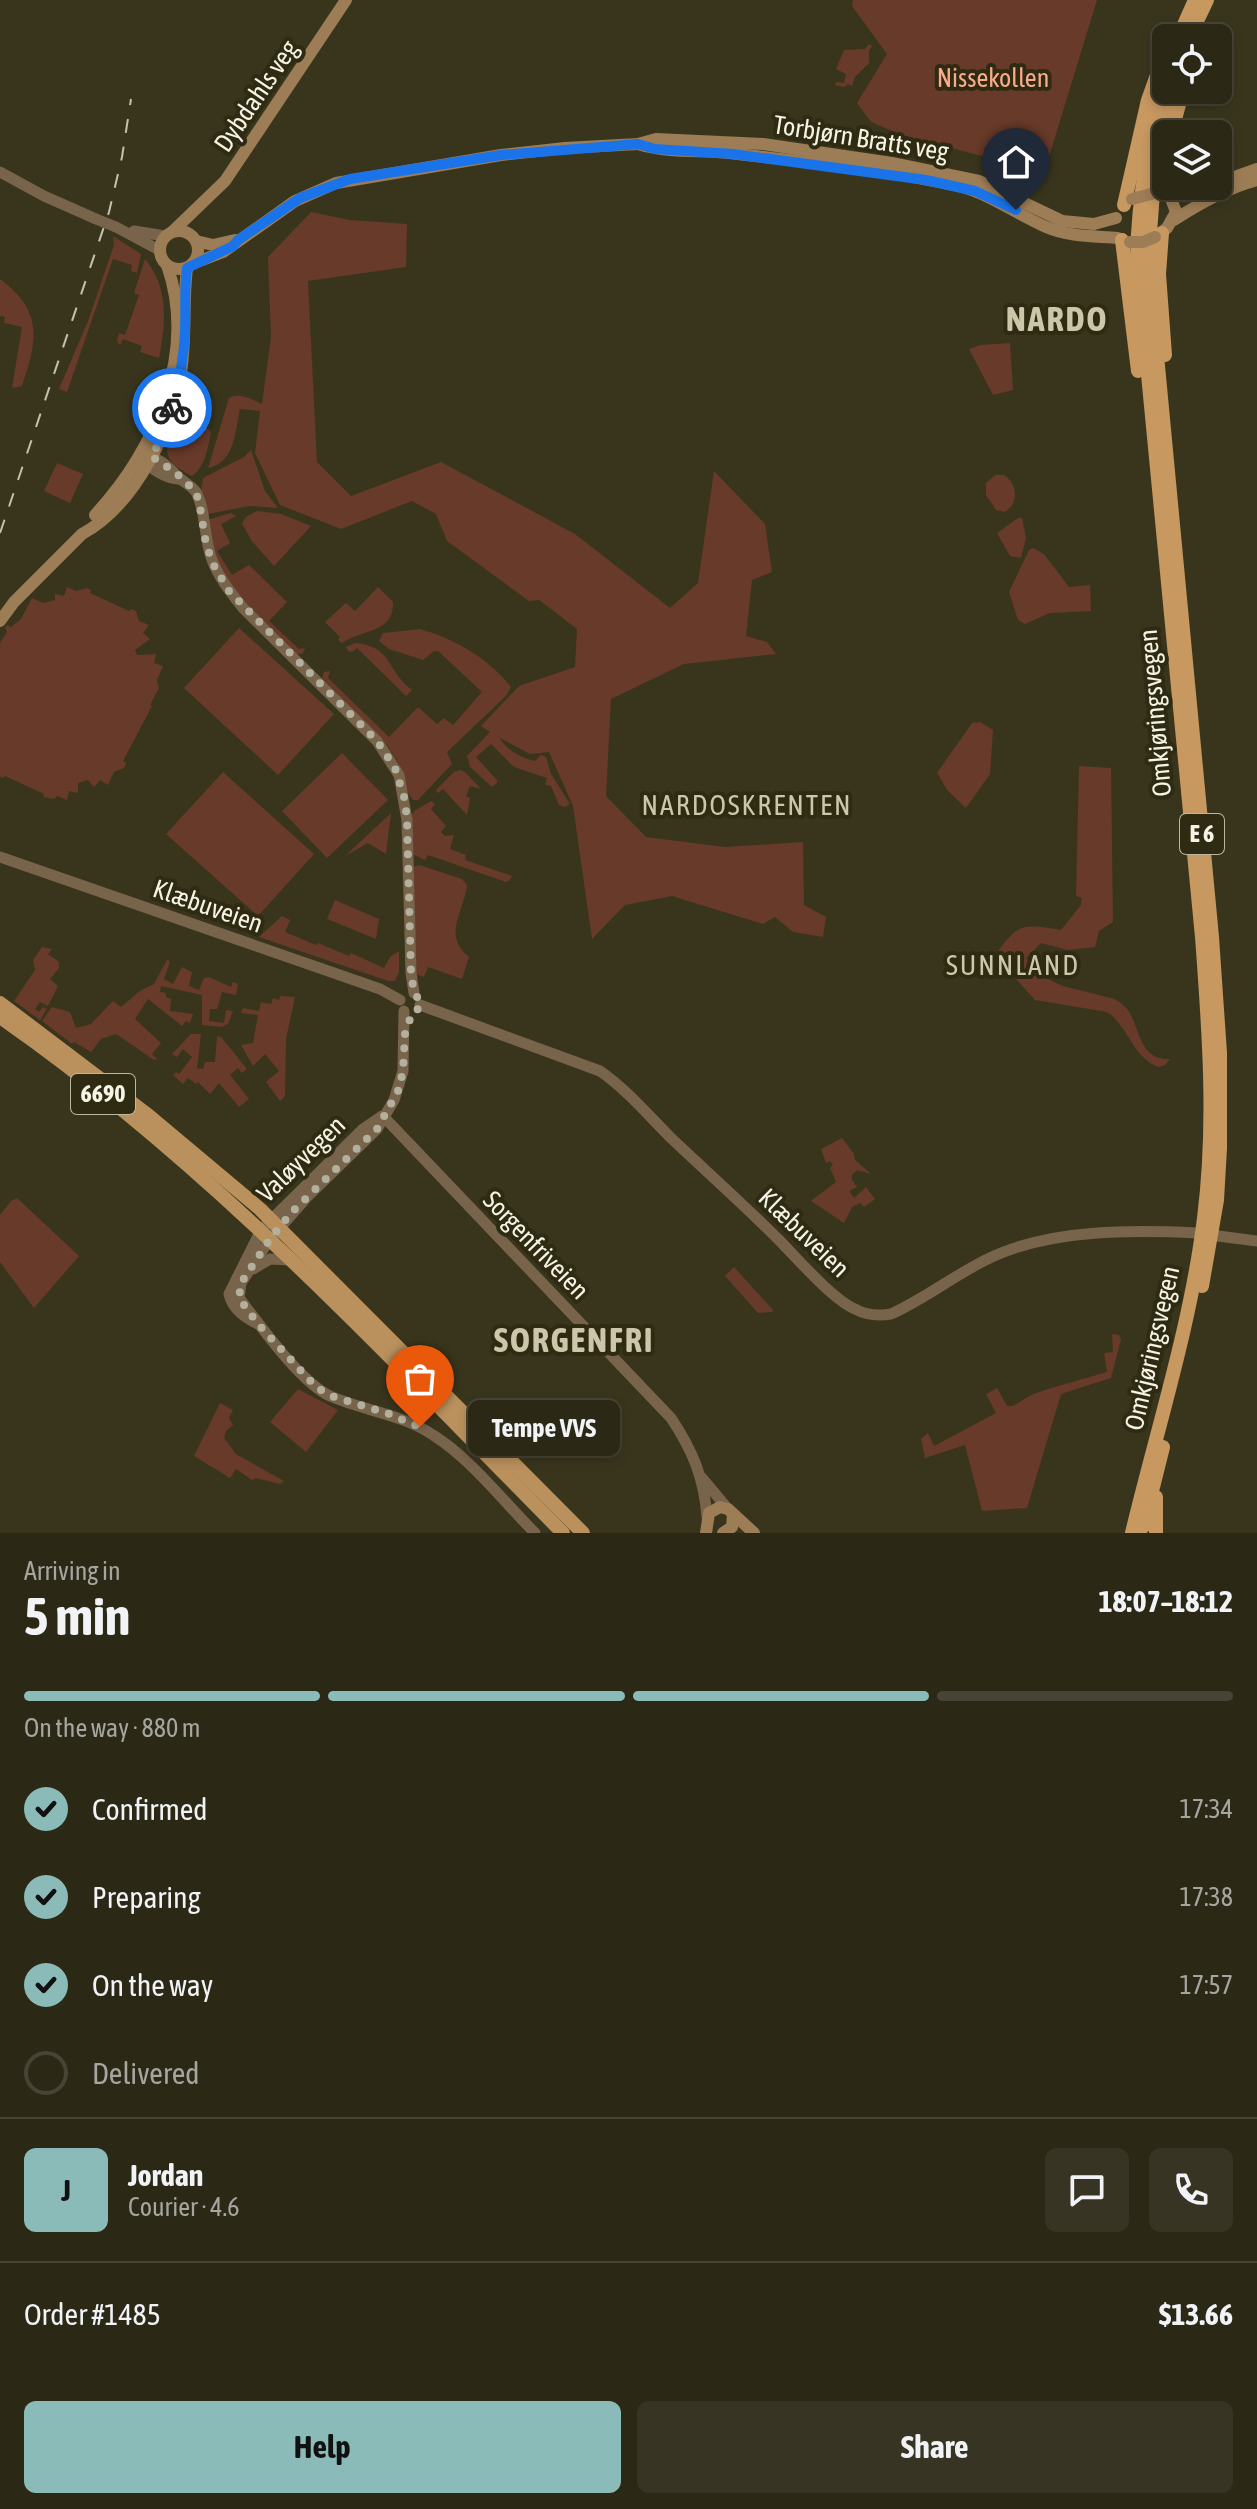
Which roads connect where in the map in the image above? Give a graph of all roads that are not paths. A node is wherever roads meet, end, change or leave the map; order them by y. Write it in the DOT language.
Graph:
graph roads {
  1 [pos="346,0"];
  2 [pos="1195,0"];
  3 [pos="1207,0"];
  4 [pos="1187,24"];
  5 [pos="1191,24"];
  6 [pos="1152,89"];
  7 [pos="1158,104"];
  8 [pos="1169,104"];
  9 [pos="638,144"];
  10 [pos="1257,169"];
  11 [pos="0,172"];
  12 [pos="1232,178"];
  13 [pos="1257,180"];
  14 [pos="1152,193"];
  15 [pos="1170,200"];
  16 [pos="1128,202"];
  17 [pos="196,211"];
  18 [pos="1116,218"];
  19 [pos="1174,220"];
  20 [pos="122,229"];
  21 [pos="169,234"];
  22 [pos="1159,235"];
  23 [pos="192,236"];
  24 [pos="238,240"];
  25 [pos="1123,240"];
  26 [pos="159,250"];
  27 [pos="167,265"];
  28 [pos="190,266"];
  29 [pos="1154,398"];
  30 [pos="142,464"];
  31 [pos="0,621"];
  32 [pos="0,857"];
  33 [pos="410,1002"];
  34 [pos="0,1003"];
  35 [pos="0,1017"];
  36 [pos="383,1116"];
  37 [pos="271,1229"];
  38 [pos="1197,1233"];
  39 [pos="1218,1236"];
  40 [pos="1257,1241"];
  41 [pos="291,1260"];
  42 [pos="247,1275"];
  43 [pos="258,1324"];
  44 [pos="702,1478"];
  45 [pos="1155,1481"];
  46 [pos="730,1512"];
  47 [pos="717,1530"];
  48 [pos="535,1533"];
  49 [pos="563,1533"];
  50 [pos="583,1533"];
  51 [pos="754,1533"];
  52 [pos="1132,1533"];
  53 [pos="1142,1533"];
  54 [pos="1156,1533"];
  1 -- 17 [label="main road, Dybdahls veg"];
  2 -- 4 [label="highway"];
  3 -- 5 [label="highway"];
  6 -- 16 [label="highway"];
  7 -- 29 [label="highway, Omkjøringsvegen / E 6"];
  8 -- 29 [label="highway, Omkjøringsvegen / E 6"];
  9 -- 18 [label="main road, Torbjørn Bratts veg"];
  9 -- 24 [label="main road, Torbjørn Bratts veg"];
  9 -- 25 [label="main road, Torbjørn Bratts veg"];
  10 -- 12 [label="main road"];
  11 -- 20 [label="street, bridge"];
  13 -- 19 [label="main road"];
  14 -- 16 [label="main road, bridge"];
  15 -- 19 [label="main road"];
  16 -- 18 [label="main road"];
  17 -- 21 [label="main road, Dybdahls veg"];
  17 -- 23 [label="main road, Dybdahls veg"];
  18 -- 25 [label="main road"];
  19 -- 22 [label="main road"];
  20 -- 21 [label="street"];
  20 -- 26 [label="street"];
  21 -- 23 [label="main road"];
  21 -- 26 [label="main road"];
  22 -- 25 [label="main road, bridge"];
  22 -- 29 [label="highway, E 6"];
  23 -- 24 [label="main road"];
  23 -- 28 [label="main road"];
  24 -- 28 [label="main road, Torbjørn Bratts veg"];
  25 -- 29 [label="highway, E 6"];
  26 -- 27 [label="main road"];
  27 -- 28 [label="main road"];
  27 -- 30 [label="main road"];
  28 -- 30 [label="main road"];
  29 -- 45 [label="highway, Omkjøringsvegen / E 6"];
  29 -- 52 [label="highway, Omkjøringsvegen / E 6"];
  30 -- 31 [label="main road"];
  30 -- 33 [label="street"];
  32 -- 33 [label="street, Klæbuveien"];
  33 -- 36 [label="street"];
  33 -- 38 [label="street, Klæbuveien"];
  34 -- 37 [label="main road, 6690"];
  35 -- 37 [label="main road, 6690"];
  36 -- 37 [label="street, Valøyvegen"];
  36 -- 44 [label="street, Sorgenfriveien"];
  37 -- 41 [label="main road, 6690"];
  37 -- 42 [label="street, Valøyvegen"];
  37 -- 43 [label="street, Valøyvegen"];
  37 -- 50 [label="main road, 6690"];
  39 -- 40 [label="street"];
  41 -- 42 [label="street"];
  41 -- 49 [label="main road, 6690"];
  42 -- 43 [label="street"];
  43 -- 48 [label="street"];
  44 -- 46 [label="street, Sorgenfriveien"];
  44 -- 47 [label="street, Sorgenfriveien"];
  45 -- 53 [label="highway, Omkjøringsvegen / E 6"];
  45 -- 54 [label="highway, E 6"];
  46 -- 47 [label="main road"];
  46 -- 47 [label="main road"];
  46 -- 51 [label="main road"];
}
